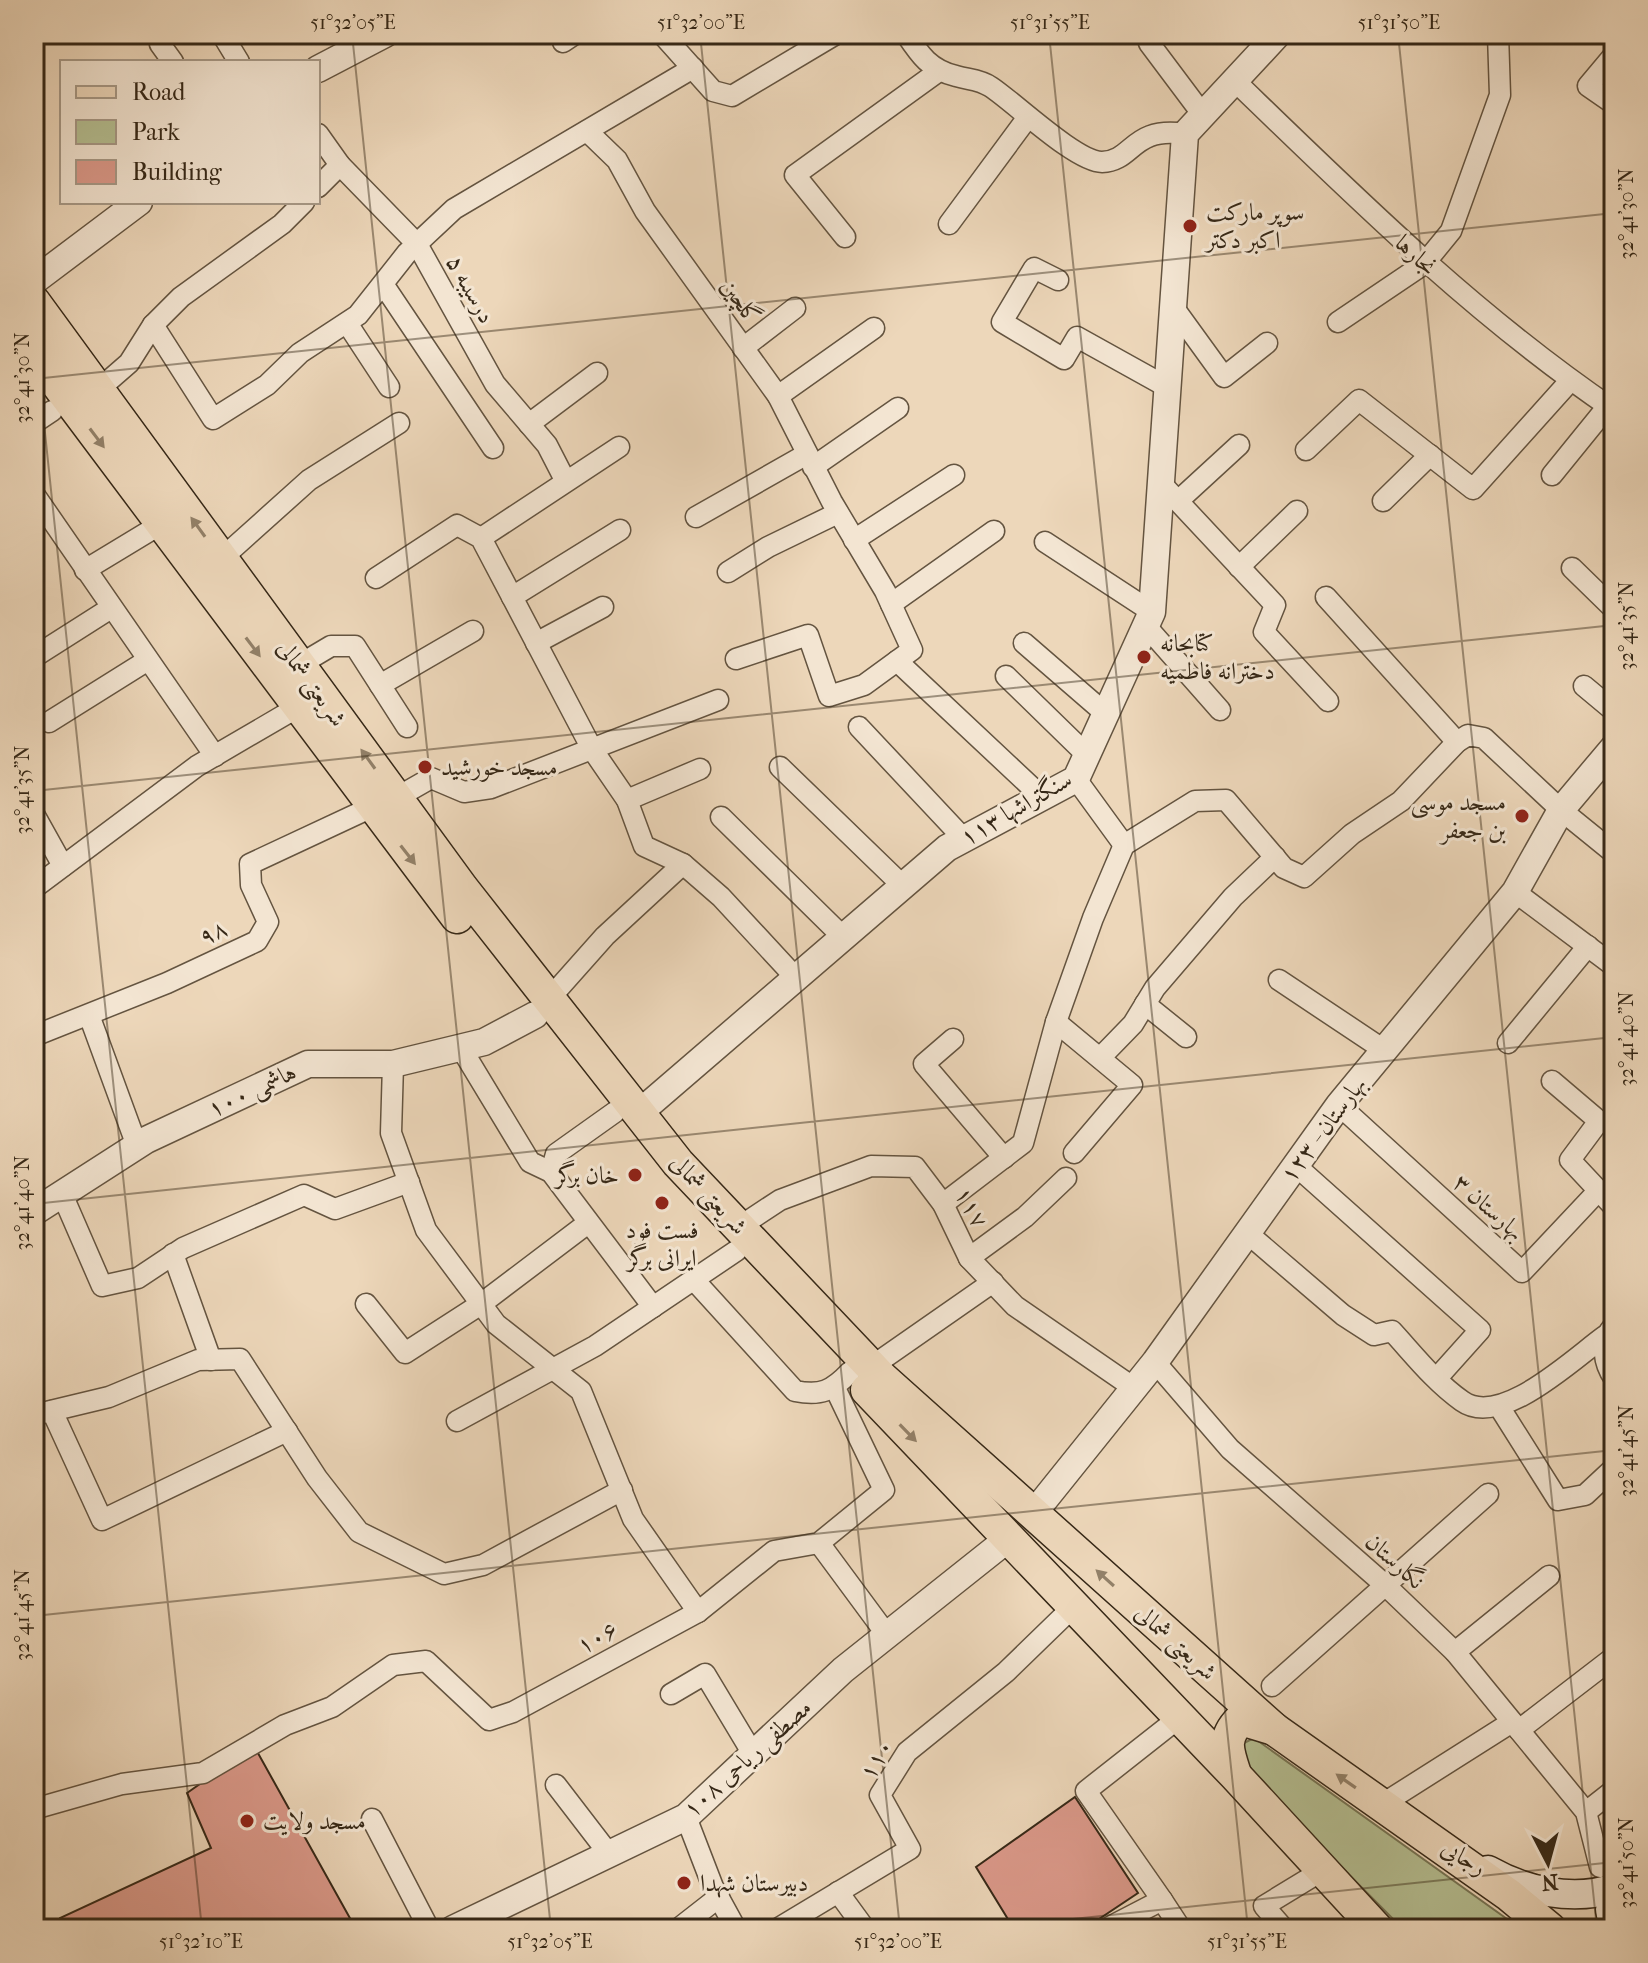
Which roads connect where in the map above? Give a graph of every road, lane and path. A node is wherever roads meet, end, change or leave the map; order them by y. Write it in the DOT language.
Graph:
graph roads {
  1 [pos="222,34"];
  2 [pos="385,34"];
  3 [pos="662,34"];
  4 [pos="836,34"];
  5 [pos="906,34"];
  6 [pos="1278,34"];
  7 [pos="1498,34"];
  8 [pos="356,41"];
  9 [pos="1149,43"];
  10 [pos="160,44"];
  11 [pos="1614,55"];
  12 [pos="172,60"];
  13 [pos="238,60"];
  14 [pos="320,68"];
  15 [pos="693,68"];
  16 [pos="939,71"];
  17 [pos="1235,81"];
  18 [pos="1614,104"];
  19 [pos="1028,117"];
  20 [pos="1194,125"];
  21 [pos="587,131"];
  22 [pos="320,137"];
  23 [pos="340,165"];
  24 [pos="320,185"];
  25 [pos="136,204"];
  26 [pos="302,204"];
  27 [pos="949,224"];
  28 [pos="845,237"];
  29 [pos="412,249"];
  30 [pos="1424,264"];
  31 [pos="1058,280"];
  32 [pos="34,281"];
  33 [pos="383,284"];
  34 [pos="34,302"];
  35 [pos="795,308"];
  36 [pos="1174,308"];
  37 [pos="1338,322"];
  38 [pos="347,323"];
  39 [pos="153,325"];
  40 [pos="874,328"];
  41 [pos="1267,343"];
  42 [pos="743,348"];
  43 [pos="34,353"];
  44 [pos="597,373"];
  45 [pos="1570,381"];
  46 [pos="389,387"];
  47 [pos="1167,387"];
  48 [pos="98,390"];
  49 [pos="778,396"];
  50 [pos="898,408"];
  51 [pos="1611,408"];
  52 [pos="52,411"];
  53 [pos="34,423"];
  54 [pos="399,423"];
  55 [pos="529,424"];
  56 [pos="1239,445"];
  57 [pos="619,447"];
  58 [pos="493,448"];
  59 [pos="1306,450"];
  60 [pos="1430,455"];
  61 [pos="810,460"];
  62 [pos="954,475"];
  63 [pos="1552,475"];
  64 [pos="565,480"];
  65 [pos="1159,481"];
  66 [pos="34,494"];
  67 [pos="1178,501"];
  68 [pos="1383,501"];
  69 [pos="1297,511"];
  70 [pos="838,513"];
  71 [pos="696,517"];
  72 [pos="161,524"];
  73 [pos="620,530"];
  74 [pos="994,531"];
  75 [pos="481,538"];
  76 [pos="854,540"];
  77 [pos="1045,542"];
  78 [pos="221,559"];
  79 [pos="1239,567"];
  80 [pos="1572,568"];
  81 [pos="85,570"];
  82 [pos="728,572"];
  83 [pos="376,578"];
  84 [pos="512,597"];
  85 [pos="1326,597"];
  86 [pos="891,604"];
  87 [pos="603,607"];
  88 [pos="111,608"];
  89 [pos="1614,609"];
  90 [pos="1149,619"];
  91 [pos="473,631"];
  92 [pos="536,643"];
  93 [pos="1024,643"];
  94 [pos="34,657"];
  95 [pos="736,659"];
  96 [pos="148,660"];
  97 [pos="897,661"];
  98 [pos="299,665"];
  99 [pos="1006,676"];
  100 [pos="380,685"];
  101 [pos="1584,686"];
  102 [pos="718,700"];
  103 [pos="1328,701"];
  104 [pos="298,707"];
  105 [pos="1220,710"];
  106 [pos="1614,711"];
  107 [pos="1106,714"];
  108 [pos="49,722"];
  109 [pos="407,727"];
  110 [pos="859,727"];
  111 [pos="1457,742"];
  112 [pos="1614,747"];
  113 [pos="592,749"];
  114 [pos="1087,755"];
  115 [pos="215,756"];
  116 [pos="780,767"];
  117 [pos="700,769"];
  118 [pos="1076,779"];
  119 [pos="1042,797"];
  120 [pos="627,800"];
  121 [pos="384,802"];
  122 [pos="1561,810"];
  123 [pos="34,814"];
  124 [pos="721,817"];
  125 [pos="964,839"];
  126 [pos="1124,845"];
  127 [pos="1614,853"];
  128 [pos="1275,857"];
  129 [pos="683,864"];
  130 [pos="63,866"];
  131 [pos="903,886"];
  132 [pos="34,888"];
  133 [pos="1515,892"];
  134 [pos="843,937"];
  135 [pos="1588,946"];
  136 [pos="1614,966"];
  137 [pos="796,978"];
  138 [pos="1279,980"];
  139 [pos="1145,1004"];
  140 [pos="542,1007"];
  141 [pos="89,1015"];
  142 [pos="1056,1022"];
  143 [pos="34,1036"];
  144 [pos="1186,1037"];
  145 [pos="953,1039"];
  146 [pos="1508,1043"];
  147 [pos="461,1048"];
  148 [pos="1384,1050"];
  149 [pos="1100,1058"];
  150 [pos="393,1064"];
  151 [pos="1552,1081"];
  152 [pos="1339,1105"];
  153 [pos="627,1112"];
  154 [pos="137,1146"];
  155 [pos="1074,1153"];
  156 [pos="1004,1158"];
  157 [pos="1295,1165"];
  158 [pos="551,1172"];
  159 [pos="1066,1178"];
  160 [pos="409,1182"];
  161 [pos="1599,1190"];
  162 [pos="62,1194"];
  163 [pos="943,1204"];
  164 [pos="1614,1207"];
  165 [pos="34,1212"];
  166 [pos="588,1223"];
  167 [pos="1246,1232"];
  168 [pos="738,1239"];
  169 [pos="173,1254"];
  170 [pos="969,1258"];
  171 [pos="694,1280"];
  172 [pos="993,1282"];
  173 [pos="366,1304"];
  174 [pos="481,1304"];
  175 [pos="653,1307"];
  176 [pos="1610,1330"];
  177 [pos="211,1360"];
  178 [pos="1155,1362"];
  179 [pos="551,1368"];
  180 [pos="852,1376"];
  181 [pos="1437,1378"];
  182 [pos="1614,1378"];
  183 [pos="1134,1388"];
  184 [pos="1500,1408"];
  185 [pos="43,1413"];
  186 [pos="457,1421"];
  187 [pos="287,1431"];
  188 [pos="1614,1468"];
  189 [pos="622,1490"];
  190 [pos="1488,1494"];
  191 [pos="1033,1514"];
  192 [pos="1009,1538"];
  193 [pos="819,1543"];
  194 [pos="1549,1576"];
  195 [pos="1384,1584"];
  196 [pos="1074,1606"];
  197 [pos="698,1612"];
  198 [pos="887,1635"];
  199 [pos="1455,1652"];
  200 [pos="1614,1657"];
  201 [pos="1198,1662"];
  202 [pos="1272,1686"];
  203 [pos="671,1694"];
  204 [pos="1174,1711"];
  205 [pos="1516,1726"];
  206 [pos="1274,1729"];
  207 [pos="753,1754"];
  208 [pos="1235,1775"];
  209 [pos="556,1785"];
  210 [pos="1614,1790"];
  211 [pos="1381,1805"];
  212 [pos="34,1809"];
  213 [pos="1586,1812"];
  214 [pos="686,1817"];
  215 [pos="372,1819"];
  216 [pos="1410,1826"];
  217 [pos="609,1854"];
  218 [pos="1323,1870"];
  219 [pos="1607,1878"];
  220 [pos="838,1892"];
  221 [pos="719,1897"];
  222 [pos="1614,1899"];
  223 [pos="1162,1900"];
  224 [pos="429,1929"];
  225 [pos="453,1929"];
  226 [pos="678,1929"];
  227 [pos="736,1929"];
  228 [pos="777,1929"];
  229 [pos="865,1929"];
  230 [pos="1106,1929"];
  231 [pos="1181,1929"];
  232 [pos="1284,1929"];
  233 [pos="1377,1929"];
  234 [pos="1550,1929"];
  235 [pos="1614,1929"];
  1 -- 13 [label="street"];
  2 -- 8 [label="street"];
  3 -- 15 [label="street"];
  4 -- 15 [label="street"];
  5 -- 16 [label="street"];
  6 -- 17 [label="street"];
  7 -- 30 [label="street"];
  8 -- 14 [label="street"];
  9 -- 20 [label="street"];
  10 -- 12 [label="street"];
  11 -- 18 [label="street"];
  15 -- 21 [label="street"];
  16 -- 19 [label="street"];
  16 -- 28 [label="street"];
  17 -- 20 [label="street"];
  17 -- 30 [label="street, نجارها"];
  19 -- 20 [label="street"];
  19 -- 27 [label="street"];
  20 -- 36 [label="street, سنگتراشها ۱۱۳"];
  21 -- 29 [label="street"];
  21 -- 42 [label="street, گلچین"];
  22 -- 23 [label="street, درسیبه ۵"];
  23 -- 24 [label="street"];
  23 -- 29 [label="street, درسیبه ۵"];
  25 -- 32 [label="street"];
  26 -- 39 [label="street"];
  29 -- 33 [label="street"];
  29 -- 55 [label="street, درسیبه ۵"];
  30 -- 37 [label="street"];
  30 -- 45 [label="street, نجارها"];
  31 -- 47 [label="street"];
  33 -- 38 [label="street"];
  33 -- 58 [label="street"];
  34 -- 48 [label="main road, شریعتی شمالی"];
  35 -- 42 [label="street"];
  36 -- 41 [label="street"];
  36 -- 47 [label="street, سنگتراشها ۱۱۳"];
  38 -- 39 [label="street"];
  38 -- 46 [label="street"];
  39 -- 48 [label="street"];
  40 -- 49 [label="street"];
  42 -- 49 [label="street, گلچین"];
  43 -- 72 [label="main road, شریعتی شمالی, one-way"];
  44 -- 55 [label="street"];
  45 -- 51 [label="street, نجارها"];
  45 -- 60 [label="street"];
  47 -- 65 [label="street, سنگتراشها ۱۱۳"];
  78 -- 48 [label="main road, شریعتی شمالی, one-way"];
  49 -- 61 [label="street, گلچین"];
  50 -- 61 [label="street"];
  51 -- 63 [label="street"];
  52 -- 53 [label="street"];
  54 -- 78 [label="street"];
  55 -- 64 [label="street, درسیبه ۵"];
  56 -- 67 [label="street"];
  57 -- 64 [label="street"];
  59 -- 60 [label="street"];
  60 -- 68 [label="street"];
  61 -- 70 [label="street, گلچین"];
  61 -- 71 [label="street"];
  62 -- 76 [label="street"];
  64 -- 75 [label="street"];
  65 -- 67 [label="street"];
  65 -- 90 [label="street, سنگتراشها ۱۱۳"];
  66 -- 81 [label="street"];
  67 -- 79 [label="street"];
  69 -- 79 [label="street"];
  70 -- 76 [label="street, گلچین"];
  70 -- 82 [label="street"];
  72 -- 81 [label="street"];
  72 -- 104 [label="main road, شریعتی شمالی, one-way"];
  73 -- 84 [label="street"];
  74 -- 86 [label="street"];
  75 -- 83 [label="street"];
  75 -- 84 [label="street"];
  76 -- 86 [label="street, گلچین"];
  77 -- 90 [label="street"];
  78 -- 98 [label="main road, شریعتی شمالی"];
  79 -- 103 [label="street"];
  80 -- 89 [label="street"];
  81 -- 88 [label="street"];
  84 -- 92 [label="street"];
  85 -- 111 [label="street"];
  86 -- 97 [label="street, گلچین"];
  87 -- 92 [label="street"];
  88 -- 94 [label="street"];
  88 -- 96 [label="street"];
  90 -- 105 [label="street"];
  90 -- 107 [label="street, سنگتراشها ۱۱۳"];
  91 -- 100 [label="street"];
  92 -- 113 [label="street"];
  93 -- 107 [label="street"];
  95 -- 97 [label="street"];
  96 -- 108 [label="street"];
  96 -- 115 [label="street"];
  97 -- 119 [label="street"];
  98 -- 100 [label="street"];
  121 -- 98 [label="main road, شریعتی شمالی, one-way"];
  99 -- 114 [label="street"];
  100 -- 109 [label="street"];
  101 -- 106 [label="street"];
  102 -- 113 [label="street"];
  104 -- 115 [label="street"];
  104 -- 121 [label="main road, شریعتی شمالی"];
  107 -- 114 [label="street, سنگتراشها ۱۱۳"];
  110 -- 125 [label="street"];
  111 -- 122 [label="street"];
  111 -- 128 [label="street"];
  112 -- 122 [label="street, بهارستان - ۱۲۳"];
  113 -- 120 [label="street"];
  113 -- 121 [label="street"];
  114 -- 118 [label="street, سنگتراشها ۱۱۳"];
  115 -- 130 [label="street"];
  116 -- 131 [label="street"];
  117 -- 120 [label="street"];
  118 -- 119 [label="street, سنگتراشها ۱۱۳"];
  118 -- 126 [label="street"];
  119 -- 125 [label="street, سنگتراشها ۱۱۳"];
  120 -- 129 [label="street"];
  121 -- 140 [label="main road, شریعتی شمالی"];
  121 -- 141 [label="street, ۹۸"];
  122 -- 127 [label="street"];
  122 -- 133 [label="street, بهارستان - ۱۲۳"];
  123 -- 130 [label="street"];
  124 -- 134 [label="street"];
  125 -- 131 [label="street, سنگتراشها ۱۱۳"];
  126 -- 128 [label="street"];
  126 -- 142 [label="street"];
  128 -- 139 [label="street"];
  129 -- 137 [label="street"];
  129 -- 140 [label="street"];
  130 -- 132 [label="street"];
  131 -- 134 [label="street, سنگتراشها ۱۱۳"];
  133 -- 135 [label="street"];
  133 -- 148 [label="street, بهارستان - ۱۲۳"];
  134 -- 137 [label="street, سنگتراشها ۱۱۳"];
  135 -- 136 [label="street"];
  135 -- 146 [label="street"];
  137 -- 153 [label="street, سنگتراشها ۱۱۳"];
  138 -- 148 [label="street"];
  139 -- 144 [label="street"];
  139 -- 149 [label="street"];
  140 -- 147 [label="street, هاشمی ۱۰۰"];
  140 -- 153 [label="main road, شریعتی شمالی"];
  141 -- 143 [label="street, ۹۸"];
  141 -- 154 [label="street"];
  142 -- 149 [label="street"];
  142 -- 156 [label="street"];
  145 -- 156 [label="street"];
  147 -- 150 [label="street, هاشمی ۱۰۰"];
  147 -- 158 [label="street"];
  148 -- 152 [label="street, بهارستان - ۱۲۳"];
  149 -- 155 [label="street"];
  150 -- 154 [label="street, هاشمی ۱۰۰"];
  150 -- 160 [label="street"];
  151 -- 161 [label="street"];
  152 -- 157 [label="street, بهارستان - ۱۲۳"];
  152 -- 161 [label="street, بهارستان ۳"];
  153 -- 158 [label="street"];
  153 -- 168 [label="main road, شریعتی شمالی"];
  154 -- 162 [label="street, هاشمی ۱۰۰"];
  156 -- 163 [label="street"];
  157 -- 167 [label="street, بهارستان - ۱۲۳"];
  157 -- 181 [label="street"];
  158 -- 166 [label="street"];
  159 -- 170 [label="street"];
  160 -- 169 [label="street"];
  160 -- 174 [label="street"];
  161 -- 164 [label="street"];
  162 -- 165 [label="street, هاشمی ۱۰۰"];
  162 -- 169 [label="street"];
  163 -- 168 [label="street, ۱۱۷"];
  163 -- 170 [label="street, ۱۱۷"];
  166 -- 174 [label="street"];
  166 -- 175 [label="street"];
  167 -- 178 [label="street, بهارستان - ۱۲۳"];
  167 -- 181 [label="street"];
  168 -- 171 [label="street"];
  168 -- 180 [label="main road, شریعتی شمالی"];
  169 -- 177 [label="street"];
  170 -- 172 [label="street, ۱۱۷"];
  171 -- 175 [label="street"];
  171 -- 180 [label="street"];
  172 -- 180 [label="street"];
  172 -- 183 [label="street, ۱۱۷"];
  173 -- 174 [label="street"];
  174 -- 179 [label="street"];
  175 -- 179 [label="street"];
  176 -- 182 [label="street"];
  176 -- 184 [label="street"];
  177 -- 185 [label="street"];
  177 -- 187 [label="street"];
  178 -- 183 [label="street, بهارستان - ۱۲۳"];
  178 -- 195 [label="street, نگارستان"];
  179 -- 186 [label="street"];
  179 -- 189 [label="street"];
  180 -- 191 [label="main road, شریعتی شمالی"];
  180 -- 192 [label="main road, شریعتی شمالی, one-way"];
  180 -- 193 [label="street, ۱۰۶"];
  181 -- 184 [label="street"];
  183 -- 191 [label="street, بهارستان - ۱۲۳"];
  184 -- 188 [label="street"];
  185 -- 187 [label="street"];
  187 -- 189 [label="street"];
  189 -- 197 [label="street"];
  190 -- 195 [label="street"];
  201 -- 191 [label="main road, شریعتی شمالی, one-way"];
  192 -- 196 [label="main road, شریعتی شمالی"];
  192 -- 198 [label="street, مصطفی ریاحی ۱۰۸"];
  193 -- 197 [label="street, ۱۰۶"];
  193 -- 198 [label="street"];
  194 -- 199 [label="street"];
  195 -- 199 [label="street, نگارستان"];
  195 -- 202 [label="street"];
  196 -- 204 [label="main road, شریعتی شمالی"];
  196 -- 220 [label="street, ۱۱۰"];
  197 -- 212 [label="street, ۱۰۶"];
  198 -- 207 [label="street, مصطفی ریاحی ۱۰۸"];
  199 -- 205 [label="street, نگارستان"];
  200 -- 205 [label="street"];
  201 -- 204 [label="main road"];
  201 -- 206 [label="main road, شریعتی شمالی"];
  203 -- 207 [label="street"];
  204 -- 208 [label="main road, شریعتی شمالی"];
  204 -- 223 [label="street"];
  205 -- 211 [label="street"];
  205 -- 213 [label="street, نگارستان"];
  206 -- 208 [label="main road"];
  211 -- 206 [label="main road, شریعتی شمالی, one-way"];
  207 -- 214 [label="street, مصطفی ریاحی ۱۰۸"];
  208 -- 218 [label="main road, شریعتی شمالی"];
  209 -- 217 [label="street"];
  210 -- 213 [label="street"];
  211 -- 216 [label="main road, شریعتی شمالی"];
  213 -- 219 [label="street"];
  214 -- 217 [label="street, مصطفی ریاحی ۱۰۸"];
  214 -- 221 [label="street"];
  215 -- 224 [label="street"];
  216 -- 219 [label="main road, رجایی"];
  216 -- 234 [label="main road, شریعتی شمالی"];
  217 -- 225 [label="street, مصطفی ریاحی ۱۰۸"];
  218 -- 232 [label="street"];
  218 -- 233 [label="main road, شریعتی شمالی"];
  220 -- 228 [label="street, ۱۱۰"];
  220 -- 229 [label="street"];
  221 -- 226 [label="street"];
  221 -- 227 [label="street"];
  222 -- 235 [label="main road"];
  223 -- 230 [label="street"];
  223 -- 231 [label="street"];
}
